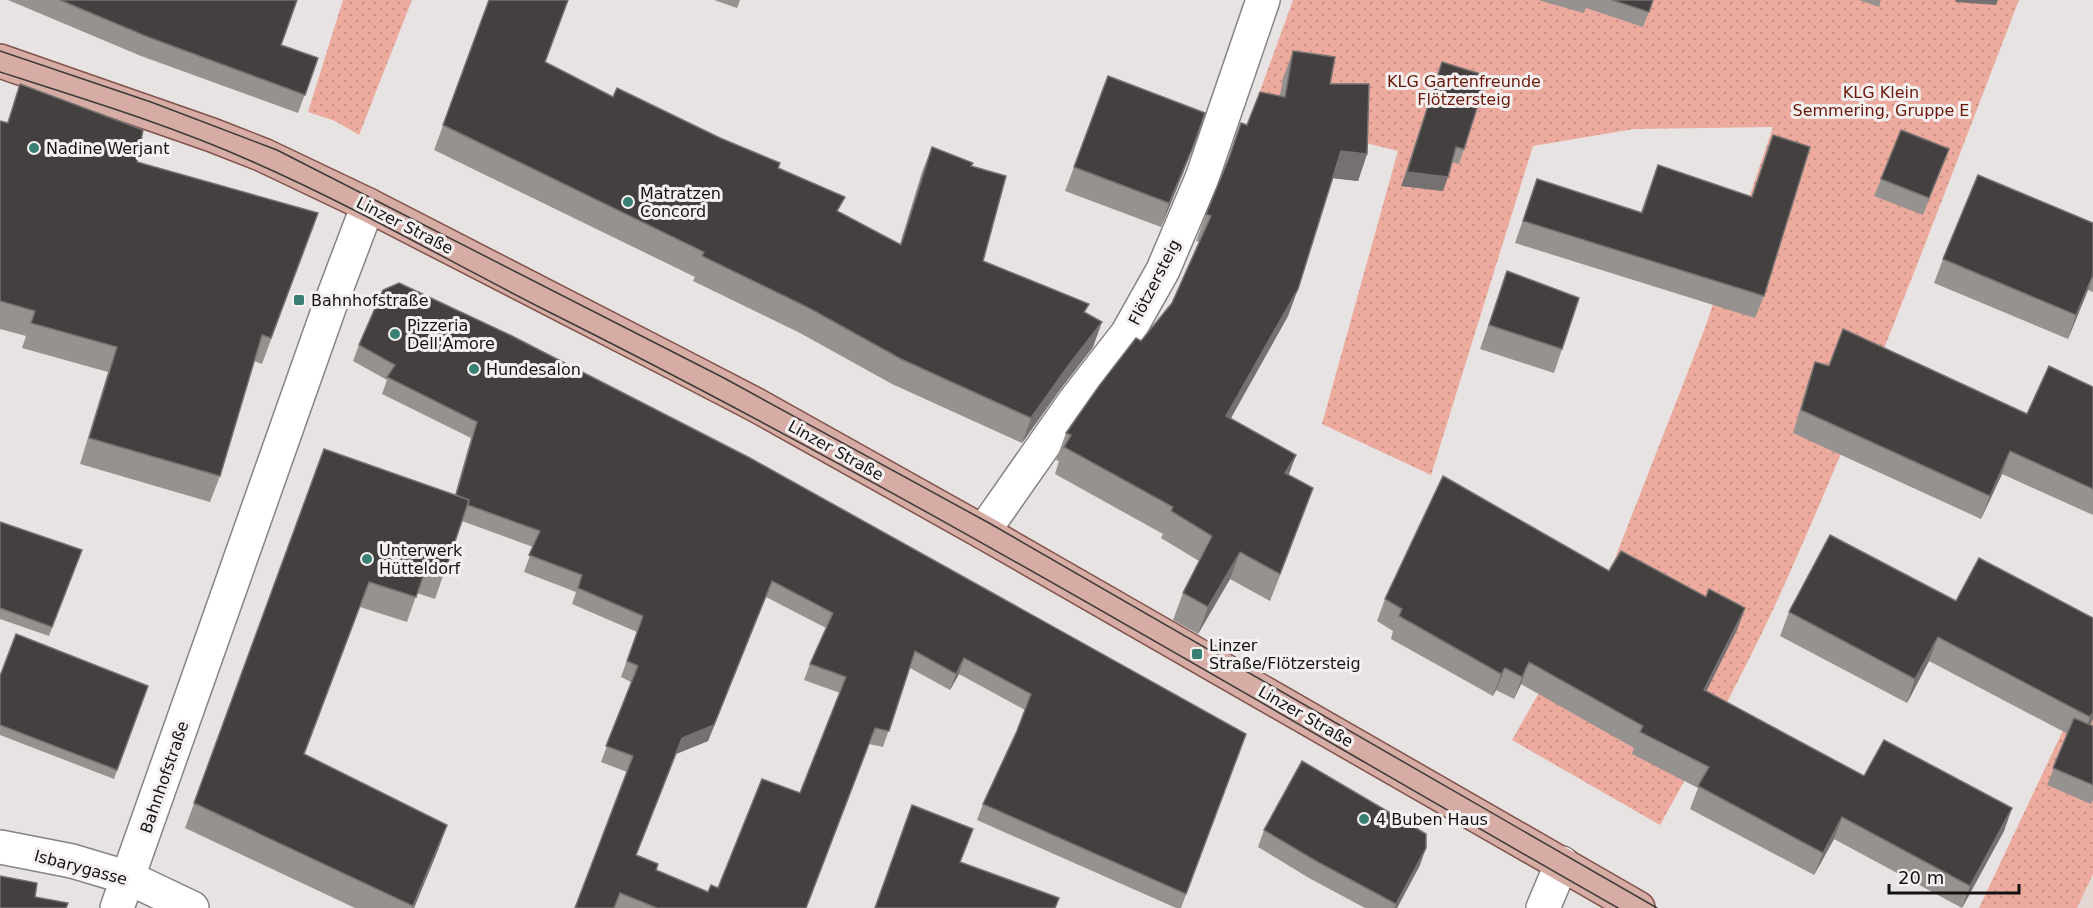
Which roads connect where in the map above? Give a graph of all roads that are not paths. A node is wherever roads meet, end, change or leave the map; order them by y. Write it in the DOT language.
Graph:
graph roads {
  1 [pos="1263,0"];
  2 [pos="0,61"];
  3 [pos="368,205"];
  4 [pos="983,532"];
  5 [pos="0,847"];
  6 [pos="1562,863"];
  7 [pos="129,878"];
  8 [pos="117,908"];
  9 [pos="192,908"];
  10 [pos="1543,908"];
  11 [pos="1638,908"];
  1 -- 4 [label="street, Flötzersteig"];
  2 -- 3 [label="main road, Linzer Straße"];
  3 -- 4 [label="main road, Linzer Straße"];
  3 -- 7 [label="street, Bahnhofstraße"];
  4 -- 6 [label="main road, Linzer Straße"];
  5 -- 7 [label="street, Isbarygasse"];
  6 -- 10 [label="street"];
  6 -- 11 [label="main road, Linzer Straße"];
  7 -- 8 [label="street, Bahnhofstraße"];
  7 -- 9 [label="street, Isbarygasse"];
}
